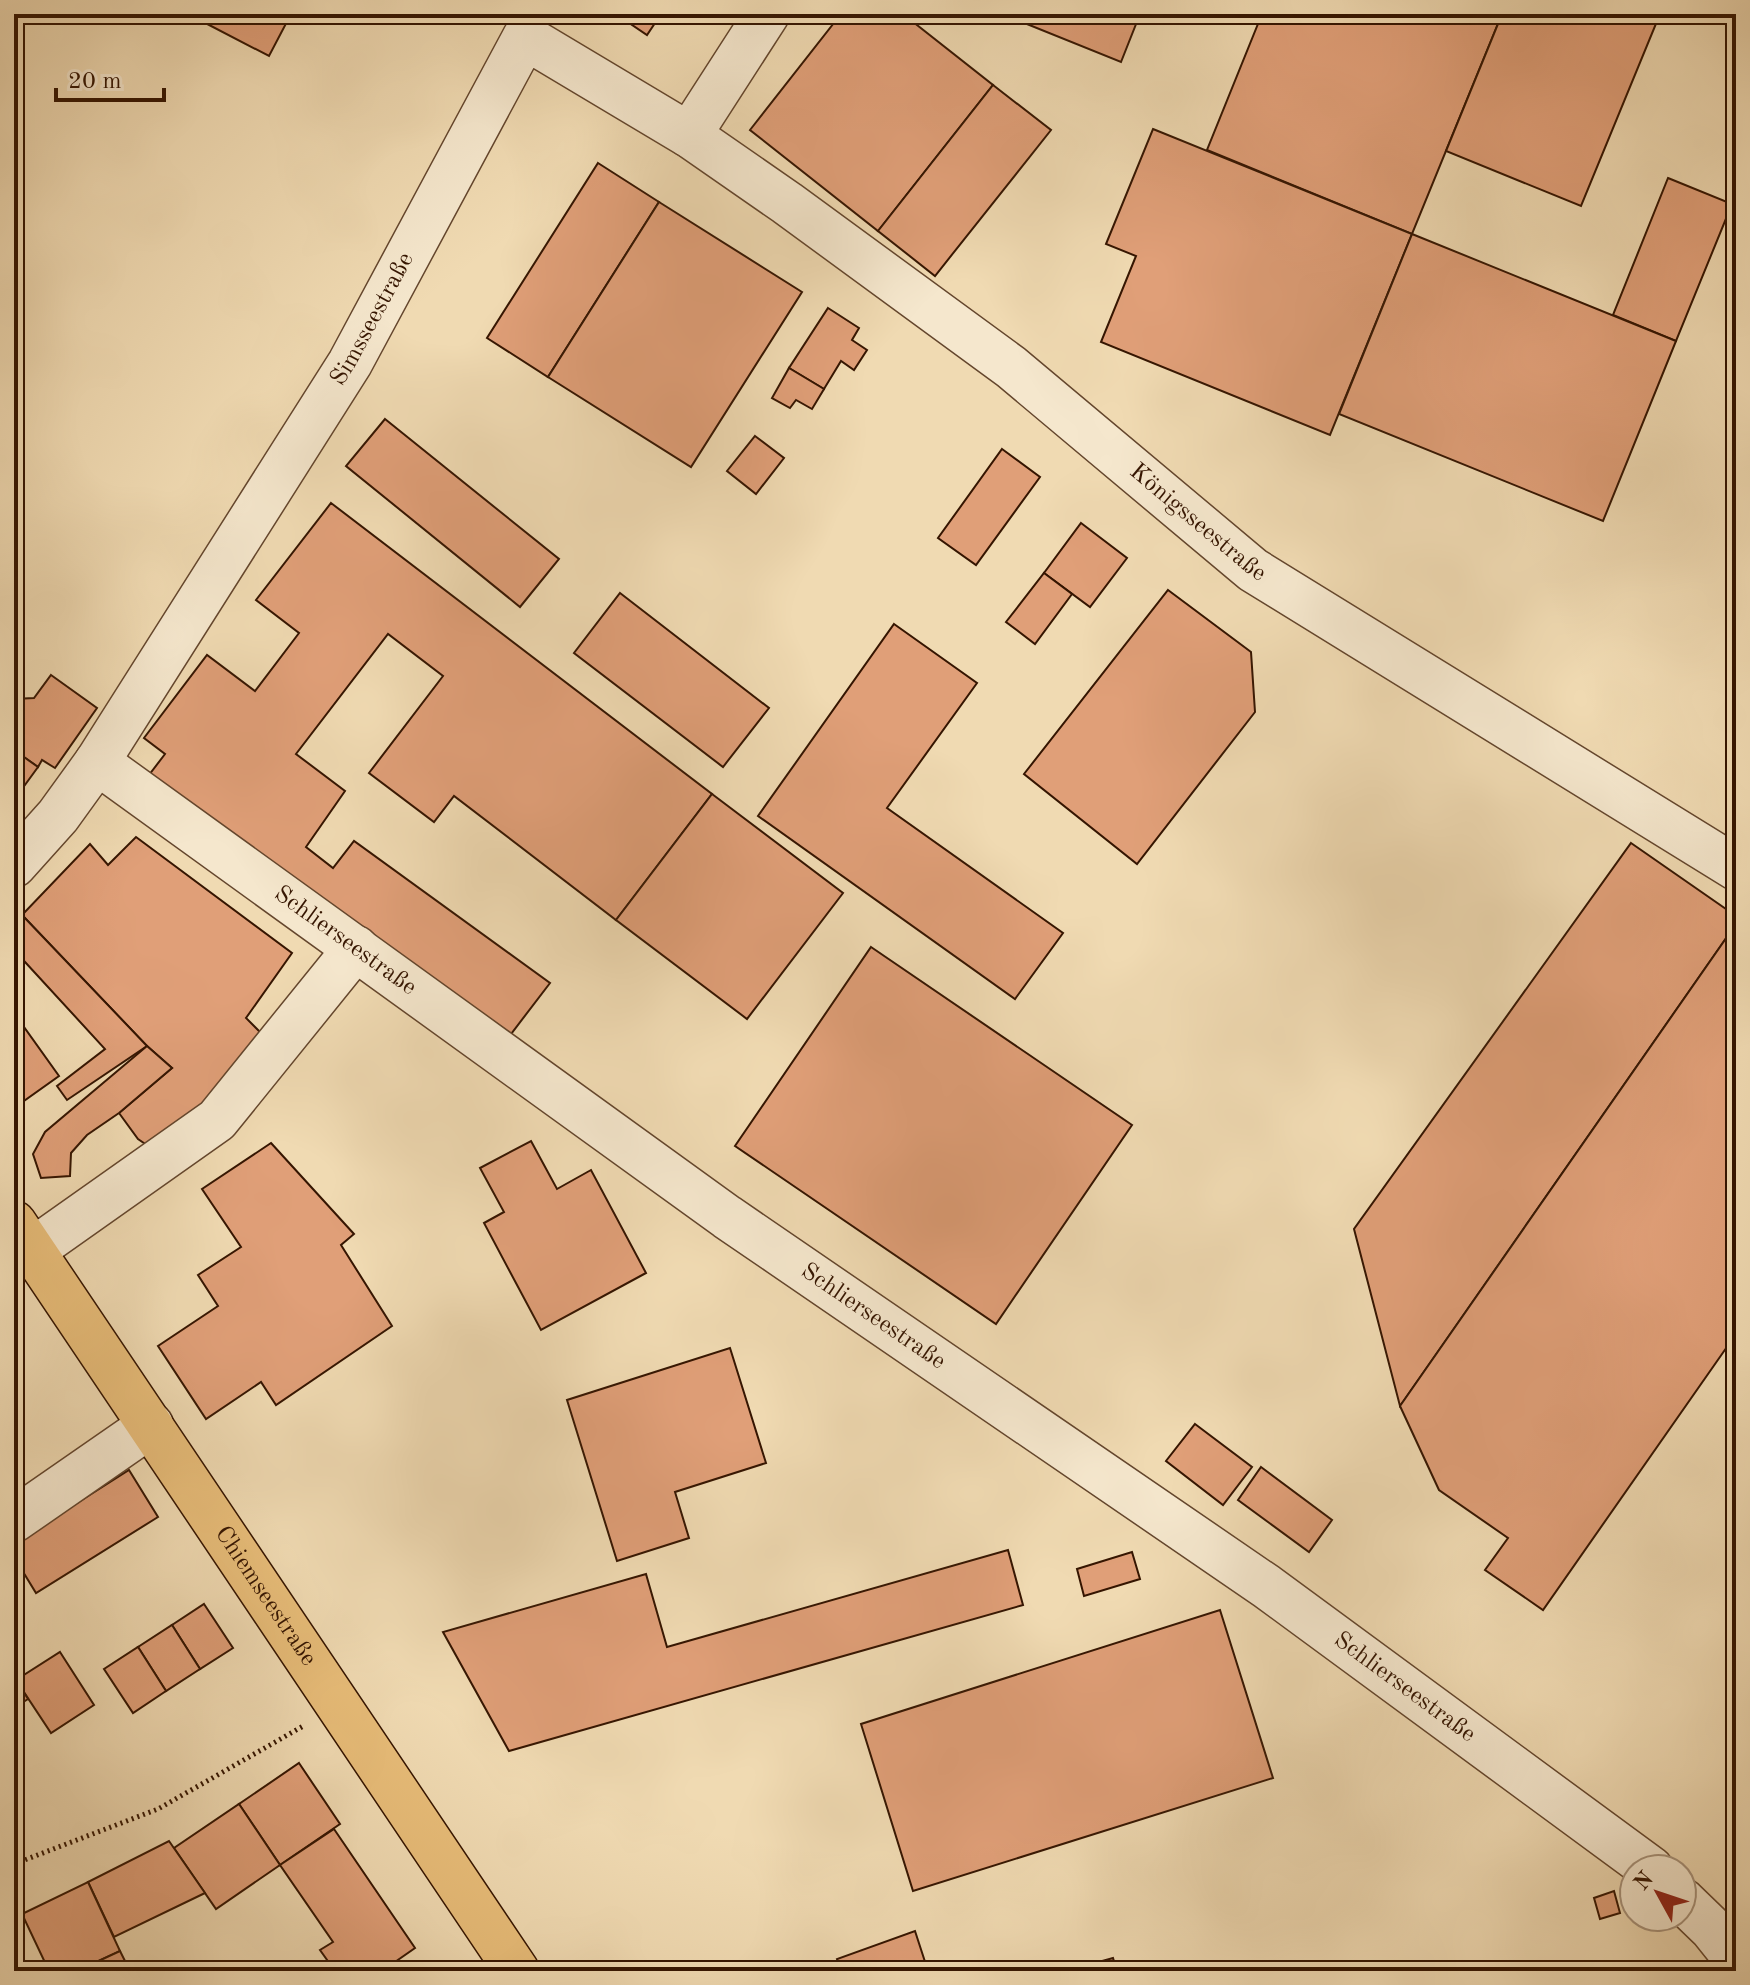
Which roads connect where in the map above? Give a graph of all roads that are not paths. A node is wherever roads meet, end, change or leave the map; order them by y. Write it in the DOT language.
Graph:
graph roads {
  1 [pos="767,14"];
  2 [pos="689,135"];
  3 [pos="97,762"];
  4 [pos="14,865"];
  5 [pos="1736,868"];
  6 [pos="356,948"];
  7 [pos="24,1236"];
  8 [pos="151,1425"];
  9 [pos="14,1520"];
  10 [pos="1629,1853"];
  11 [pos="1698,1915"];
  12 [pos="1736,1959"];
  13 [pos="517,1971"];
  1 -- 2 [label="street"];
  2 -- 3 [label="street, Simsseestraße"];
  2 -- 5 [label="street, Königsseestraße"];
  3 -- 4 [label="street, Simsseestraße"];
  3 -- 6 [label="street, Schlierseestraße"];
  6 -- 7 [label="street"];
  6 -- 10 [label="street, Schlierseestraße"];
  7 -- 8 [label="main road, Chiemseestraße"];
  8 -- 9 [label="street"];
  8 -- 13 [label="main road, Chiemseestraße"];
  11 -- 12 [label="street"];
}
